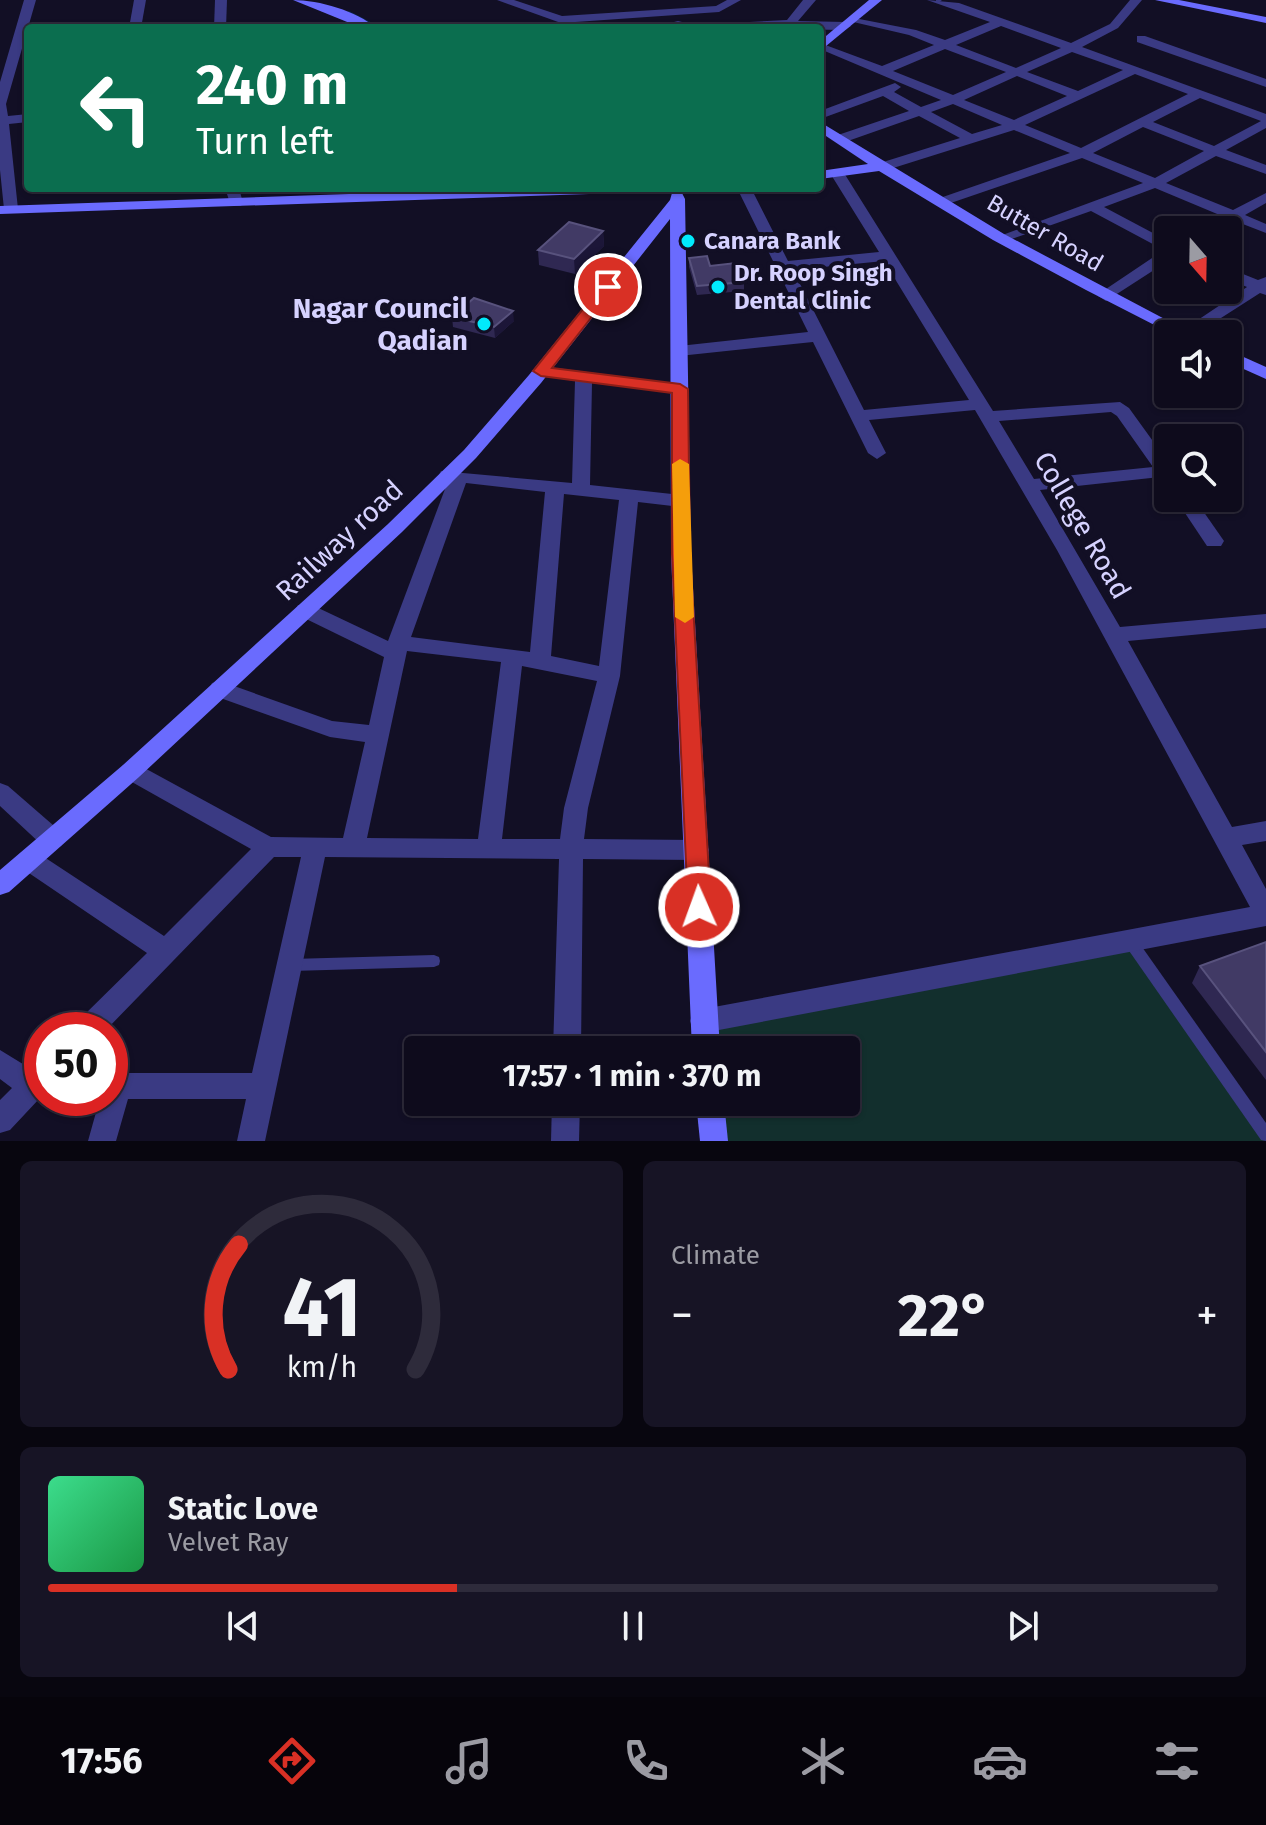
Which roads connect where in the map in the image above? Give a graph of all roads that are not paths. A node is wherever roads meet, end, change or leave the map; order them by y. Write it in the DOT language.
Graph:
graph roads {
  1 [pos="30,0"];
  2 [pos="140,0"];
  3 [pos="221,0"];
  4 [pos="503,0"];
  5 [pos="656,0"];
  6 [pos="810,0"];
  7 [pos="876,0"];
  8 [pos="937,0"];
  9 [pos="1136,0"];
  10 [pos="1165,0"];
  11 [pos="308,1"];
  12 [pos="588,1"];
  13 [pos="732,3"];
  14 [pos="662,12"];
  15 [pos="586,18"];
  16 [pos="1266,20"];
  17 [pos="849,22"];
  18 [pos="1000,22"];
  19 [pos="136,24"];
  20 [pos="220,24"];
  21 [pos="362,24"];
  22 [pos="380,24"];
  23 [pos="558,24"];
  24 [pos="677,24"];
  25 [pos="737,24"];
  26 [pos="790,24"];
  27 [pos="1141,39"];
  28 [pos="824,42"];
  29 [pos="946,45"];
  30 [pos="1071,48"];
  31 [pos="881,71"];
  32 [pos="1132,71"];
  33 [pos="1016,72"];
  34 [pos="8,82"];
  35 [pos="907,82"];
  36 [pos="1266,83"];
  37 [pos="883,91"];
  38 [pos="1198,94"];
  39 [pos="1079,96"];
  40 [pos="950,101"];
  41 [pos="921,111"];
  42 [pos="824,113"];
  43 [pos="24,118"];
  44 [pos="1266,120"];
  45 [pos="1,121"];
  46 [pos="1143,123"];
  47 [pos="1012,126"];
  48 [pos="824,129"];
  49 [pos="840,139"];
  50 [pos="973,140"];
  51 [pos="1217,151"];
  52 [pos="1080,154"];
  53 [pos="885,166"];
  54 [pos="1266,170"];
  55 [pos="828,174"];
  56 [pos="1154,184"];
  57 [pos="420,192"];
  58 [pos="746,192"];
  59 [pos="327,193"];
  60 [pos="676,194"];
  61 [pos="234,196"];
  62 [pos="1266,197"];
  63 [pos="942,202"];
  64 [pos="1092,206"];
  65 [pos="5,210"];
  66 [pos="1234,216"];
  67 [pos="1242,219"];
  68 [pos="1266,229"];
  69 [pos="1004,237"];
  70 [pos="1154,239"];
  71 [pos="889,256"];
  72 [pos="1154,263"];
  73 [pos="785,266"];
  74 [pos="1242,278"];
  75 [pos="1264,286"];
  76 [pos="1106,296"];
  77 [pos="1156,320"];
  78 [pos="1208,320"];
  79 [pos="819,336"];
  80 [pos="679,351"];
  81 [pos="1242,362"];
  82 [pos="541,371"];
  83 [pos="1266,374"];
  84 [pos="584,376"];
  85 [pos="680,389"];
  86 [pos="984,410"];
  87 [pos="857,416"];
  88 [pos="877,453"];
  89 [pos="1154,455"];
  90 [pos="1154,474"];
  91 [pos="454,476"];
  92 [pos="1028,485"];
  93 [pos="555,488"];
  94 [pos="581,490"];
  95 [pos="629,495"];
  96 [pos="681,501"];
  97 [pos="1194,512"];
  98 [pos="1214,541"];
  99 [pos="305,610"];
  100 [pos="1266,621"];
  101 [pos="1114,635"];
  102 [pos="397,648"];
  103 [pos="512,656"];
  104 [pos="540,662"];
  105 [pos="609,676"];
  106 [pos="220,689"];
  107 [pos="378,735"];
  108 [pos="131,771"];
  109 [pos="0,792"];
  110 [pos="1266,831"];
  111 [pos="1225,838"];
  112 [pos="52,839"];
  113 [pos="268,847"];
  114 [pos="315,847"];
  115 [pos="353,847"];
  116 [pos="489,848"];
  117 [pos="571,849"];
  118 [pos="697,850"];
  119 [pos="29,860"];
  120 [pos="0,885"];
  121 [pos="1266,914"];
  122 [pos="1130,941"];
  123 [pos="165,951"];
  124 [pos="434,961"];
  125 [pos="289,965"];
  126 [pos="106,1012"];
  127 [pos="703,1021"];
  128 [pos="567,1036"];
  129 [pos="705,1036"];
  130 [pos="0,1063"];
  131 [pos="24,1075"];
  132 [pos="128,1086"];
  133 [pos="262,1086"];
  134 [pos="24,1097"];
  135 [pos="107,1116"];
  136 [pos="566,1116"];
  137 [pos="711,1116"];
  138 [pos="0,1120"];
  139 [pos="1266,1135"];
  140 [pos="102,1141"];
  141 [pos="251,1141"];
  142 [pos="565,1141"];
  143 [pos="714,1141"];
  1 -- 34 [label="street"];
  2 -- 19 [label="street"];
  3 -- 20 [label="street"];
  4 -- 23 [label="street"];
  5 -- 14 [label="street"];
  6 -- 26 [label="street"];
  7 -- 17 [label="main road"];
  8 -- 18 [label="street"];
  9 -- 30 [label="street"];
  10 -- 16 [label="main road"];
  11 -- 21 [label="main road"];
  11 -- 22 [label="main road"];
  12 -- 15 [label="street"];
  13 -- 14 [label="street"];
  13 -- 25 [label="street"];
  14 -- 15 [label="street"];
  14 -- 24 [label="street"];
  15 -- 23 [label="street"];
  17 -- 26 [label="street"];
  17 -- 28 [label="main road"];
  17 -- 29 [label="street"];
  18 -- 29 [label="street"];
  18 -- 30 [label="street"];
  27 -- 36 [label="street"];
  28 -- 31 [label="street"];
  29 -- 31 [label="street"];
  29 -- 33 [label="street"];
  30 -- 32 [label="street"];
  30 -- 33 [label="street"];
  31 -- 35 [label="street"];
  32 -- 38 [label="street"];
  32 -- 39 [label="street"];
  33 -- 39 [label="street"];
  33 -- 40 [label="street"];
  34 -- 45 [label="street"];
  35 -- 37 [label="street"];
  35 -- 40 [label="street"];
  37 -- 41 [label="street"];
  37 -- 42 [label="street"];
  38 -- 44 [label="street"];
  38 -- 46 [label="street"];
  39 -- 47 [label="street"];
  40 -- 41 [label="street"];
  40 -- 47 [label="street"];
  41 -- 49 [label="street"];
  41 -- 50 [label="street"];
  43 -- 45 [label="street"];
  44 -- 51 [label="street"];
  45 -- 65 [label="street"];
  46 -- 51 [label="street"];
  46 -- 52 [label="street"];
  47 -- 50 [label="street"];
  47 -- 52 [label="street"];
  48 -- 49 [label="main road, Butter Road"];
  49 -- 53 [label="main road, Butter Road"];
  50 -- 53 [label="street"];
  51 -- 54 [label="street"];
  51 -- 56 [label="street"];
  52 -- 56 [label="street"];
  52 -- 63 [label="street"];
  53 -- 55 [label="main road"];
  53 -- 63 [label="main road, Butter Road"];
  55 -- 71 [label="street, College Road"];
  56 -- 64 [label="street"];
  56 -- 66 [label="street"];
  57 -- 59 [label="main road"];
  58 -- 73 [label="street"];
  59 -- 61 [label="main road"];
  60 -- 80 [label="main road"];
  60 -- 82 [label="main road, Railway road"];
  61 -- 65 [label="main road"];
  62 -- 66 [label="street"];
  63 -- 69 [label="main road, Butter Road"];
  64 -- 69 [label="street"];
  64 -- 70 [label="street"];
  67 -- 68 [label="street"];
  69 -- 76 [label="main road, Butter Road"];
  71 -- 73 [label="street"];
  71 -- 86 [label="street, College Road"];
  72 -- 76 [label="street"];
  73 -- 79 [label="street"];
  74 -- 75 [label="street"];
  75 -- 78 [label="street"];
  76 -- 77 [label="main road, Butter Road"];
  79 -- 80 [label="street"];
  79 -- 87 [label="street"];
  80 -- 85 [label="main road"];
  81 -- 83 [label="main road"];
  82 -- 84 [label="street"];
  82 -- 91 [label="main road, Railway road"];
  84 -- 85 [label="street"];
  84 -- 94 [label="street"];
  85 -- 96 [label="main road"];
  86 -- 87 [label="street"];
  86 -- 89 [label="street"];
  86 -- 92 [label="street, College Road"];
  87 -- 88 [label="street"];
  90 -- 92 [label="street"];
  91 -- 93 [label="street"];
  91 -- 99 [label="main road, Railway road"];
  91 -- 102 [label="street"];
  92 -- 101 [label="street, College Road"];
  93 -- 94 [label="street"];
  93 -- 104 [label="street"];
  94 -- 95 [label="street"];
  95 -- 96 [label="street"];
  95 -- 105 [label="street"];
  96 -- 118 [label="main road"];
  97 -- 98 [label="street"];
  99 -- 102 [label="street"];
  99 -- 106 [label="main road, Railway road"];
  100 -- 101 [label="street"];
  101 -- 111 [label="street, College Road"];
  102 -- 103 [label="street"];
  102 -- 107 [label="street"];
  103 -- 104 [label="street"];
  103 -- 116 [label="street"];
  104 -- 105 [label="street"];
  105 -- 117 [label="street"];
  106 -- 107 [label="street"];
  106 -- 108 [label="main road, Railway road"];
  107 -- 115 [label="street"];
  108 -- 112 [label="main road, Railway road"];
  108 -- 113 [label="street"];
  109 -- 112 [label="street"];
  110 -- 111 [label="street"];
  111 -- 121 [label="street, College Road"];
  112 -- 119 [label="main road, Railway road"];
  113 -- 114 [label="street"];
  113 -- 123 [label="street"];
  114 -- 115 [label="street"];
  114 -- 125 [label="street"];
  115 -- 116 [label="street"];
  116 -- 117 [label="street"];
  117 -- 118 [label="street"];
  117 -- 128 [label="street"];
  118 -- 127 [label="main road"];
  119 -- 120 [label="main road, Railway road"];
  119 -- 123 [label="street"];
  121 -- 122 [label="street"];
  122 -- 127 [label="street"];
  122 -- 139 [label="lane"];
  123 -- 126 [label="street"];
  124 -- 125 [label="lane"];
  125 -- 133 [label="street"];
  127 -- 129 [label="main road"];
  130 -- 131 [label="street"];
  132 -- 133 [label="street"];
  133 -- 141 [label="street"];
  134 -- 138 [label="street"];
  135 -- 140 [label="street"];
  136 -- 142 [label="street"];
  137 -- 143 [label="main road"];
}
